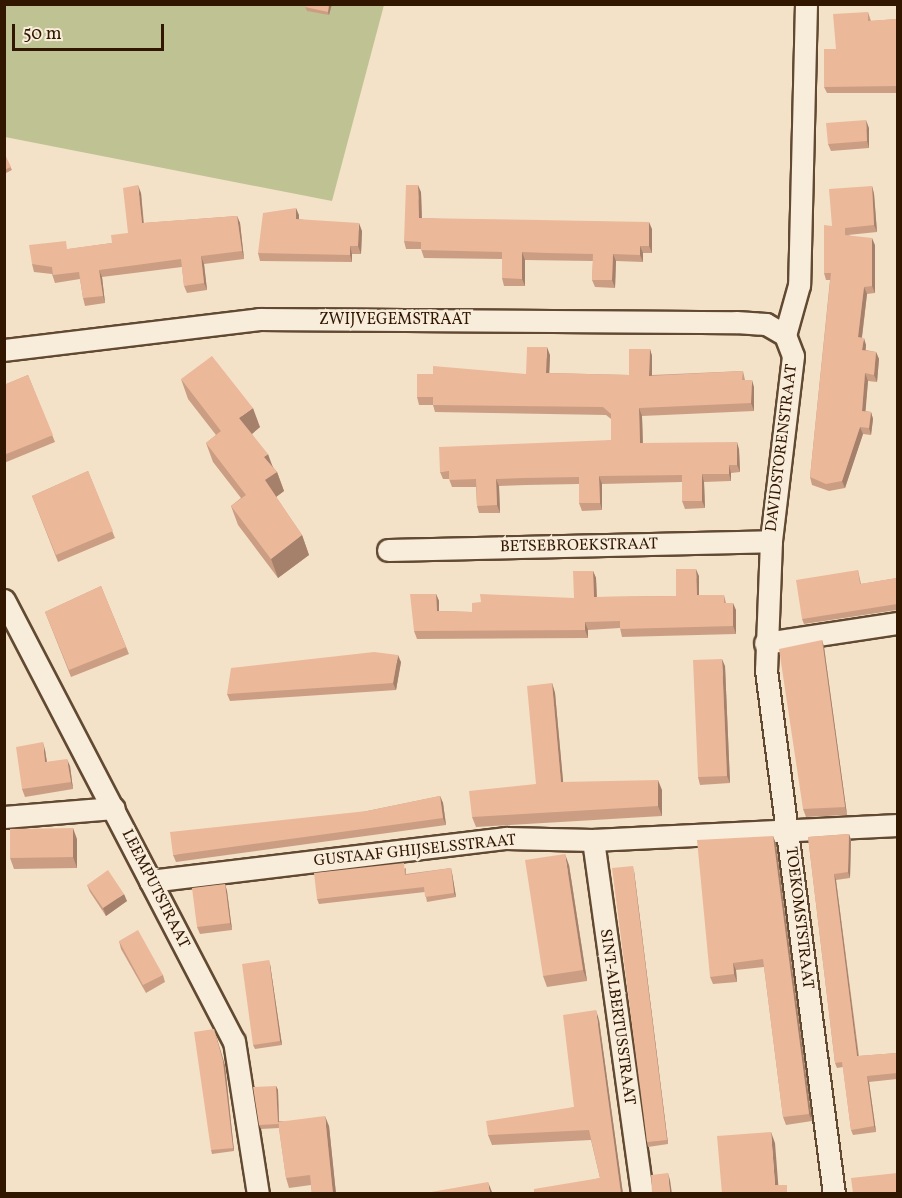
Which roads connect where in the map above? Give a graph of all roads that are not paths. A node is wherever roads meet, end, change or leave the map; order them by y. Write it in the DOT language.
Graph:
graph roads {
  1 [pos="806,4"];
  2 [pos="784,335"];
  3 [pos="4,350"];
  4 [pos="771,541"];
  5 [pos="388,550"];
  6 [pos="4,600"];
  7 [pos="897,623"];
  8 [pos="765,643"];
  9 [pos="114,808"];
  10 [pos="4,817"];
  11 [pos="897,825"];
  12 [pos="788,830"];
  13 [pos="593,840"];
  14 [pos="150,881"];
  15 [pos="258,1194"];
  16 [pos="642,1194"];
  17 [pos="834,1194"];
  1 -- 2 [label="street"];
  2 -- 3 [label="street, ZWIJVEGEMSTRAAT"];
  2 -- 4 [label="street, DAVIDSTORENSTRAAT"];
  4 -- 5 [label="street, BETSEBROEKSTRAAT"];
  4 -- 8 [label="street, DAVIDSTORENSTRAAT"];
  6 -- 9 [label="street, LEEMPUTSTRAAT"];
  7 -- 8 [label="street"];
  8 -- 12 [label="street, TOEKOMSTSTRAAT"];
  9 -- 10 [label="street"];
  9 -- 14 [label="street, LEEMPUTSTRAAT"];
  11 -- 12 [label="street, GUSTAAF GHIJSELSSTRAAT"];
  12 -- 13 [label="street, GUSTAAF GHIJSELSSTRAAT"];
  12 -- 17 [label="street, TOEKOMSTSTRAAT"];
  13 -- 14 [label="street, GUSTAAF GHIJSELSSTRAAT"];
  13 -- 16 [label="street, SINT-ALBERTUSSTRAAT"];
  14 -- 15 [label="street, LEEMPUTSTRAAT"];
}
